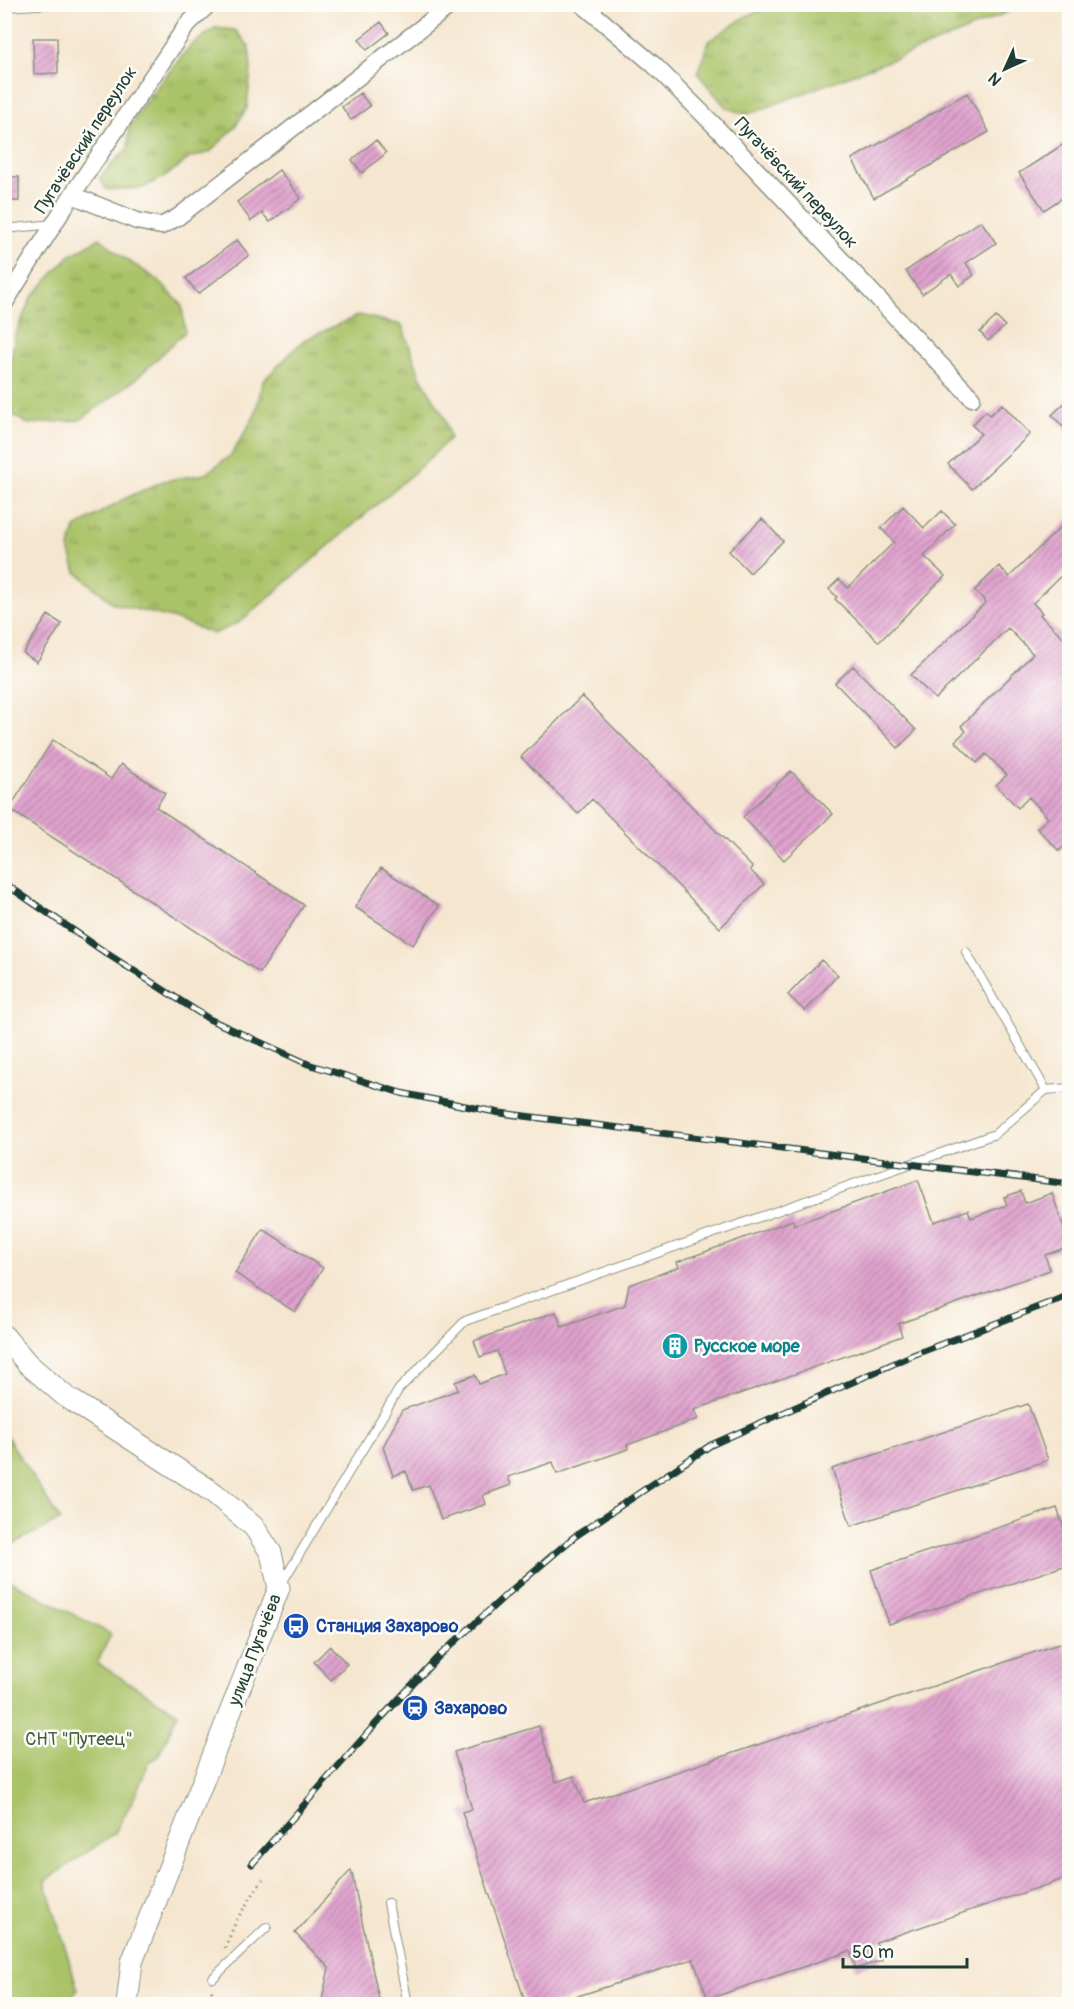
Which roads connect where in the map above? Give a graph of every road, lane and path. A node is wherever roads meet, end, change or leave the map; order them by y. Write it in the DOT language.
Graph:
graph roads {
  1 [pos="52,4"];
  2 [pos="209,4"];
  3 [pos="452,4"];
  4 [pos="582,4"];
  5 [pos="4,8"];
  6 [pos="72,195"];
  7 [pos="54,224"];
  8 [pos="4,229"];
  9 [pos="4,304"];
  10 [pos="972,398"];
  11 [pos="966,952"];
  12 [pos="1070,1088"];
  13 [pos="1046,1090"];
  14 [pos="4,1336"];
  15 [pos="279,1588"];
  16 [pos="263,1879"];
  17 [pos="388,1903"];
  18 [pos="267,1927"];
  19 [pos="225,1948"];
  20 [pos="213,1978"];
  21 [pos="127,2004"];
  22 [pos="408,2004"];
  1 -- 5 [label="lane"];
  2 -- 6 [label="street, Пугачёвский переулок"];
  3 -- 6 [label="street"];
  4 -- 10 [label="street, Пугачёвский переулок"];
  6 -- 7 [label="street, Пугачёвский переулок"];
  7 -- 8 [label="lane"];
  7 -- 9 [label="street, Пугачёвский переулок"];
  11 -- 13 [label="lane"];
  12 -- 13 [label="lane"];
  13 -- 15 [label="lane"];
  14 -- 15 [label="street, улица Пугачёва"];
  15 -- 21 [label="street, улица Пугачёва"];
  16 -- 19 [label="path"];
  17 -- 22 [label="lane"];
  18 -- 20 [label="lane"];
}
